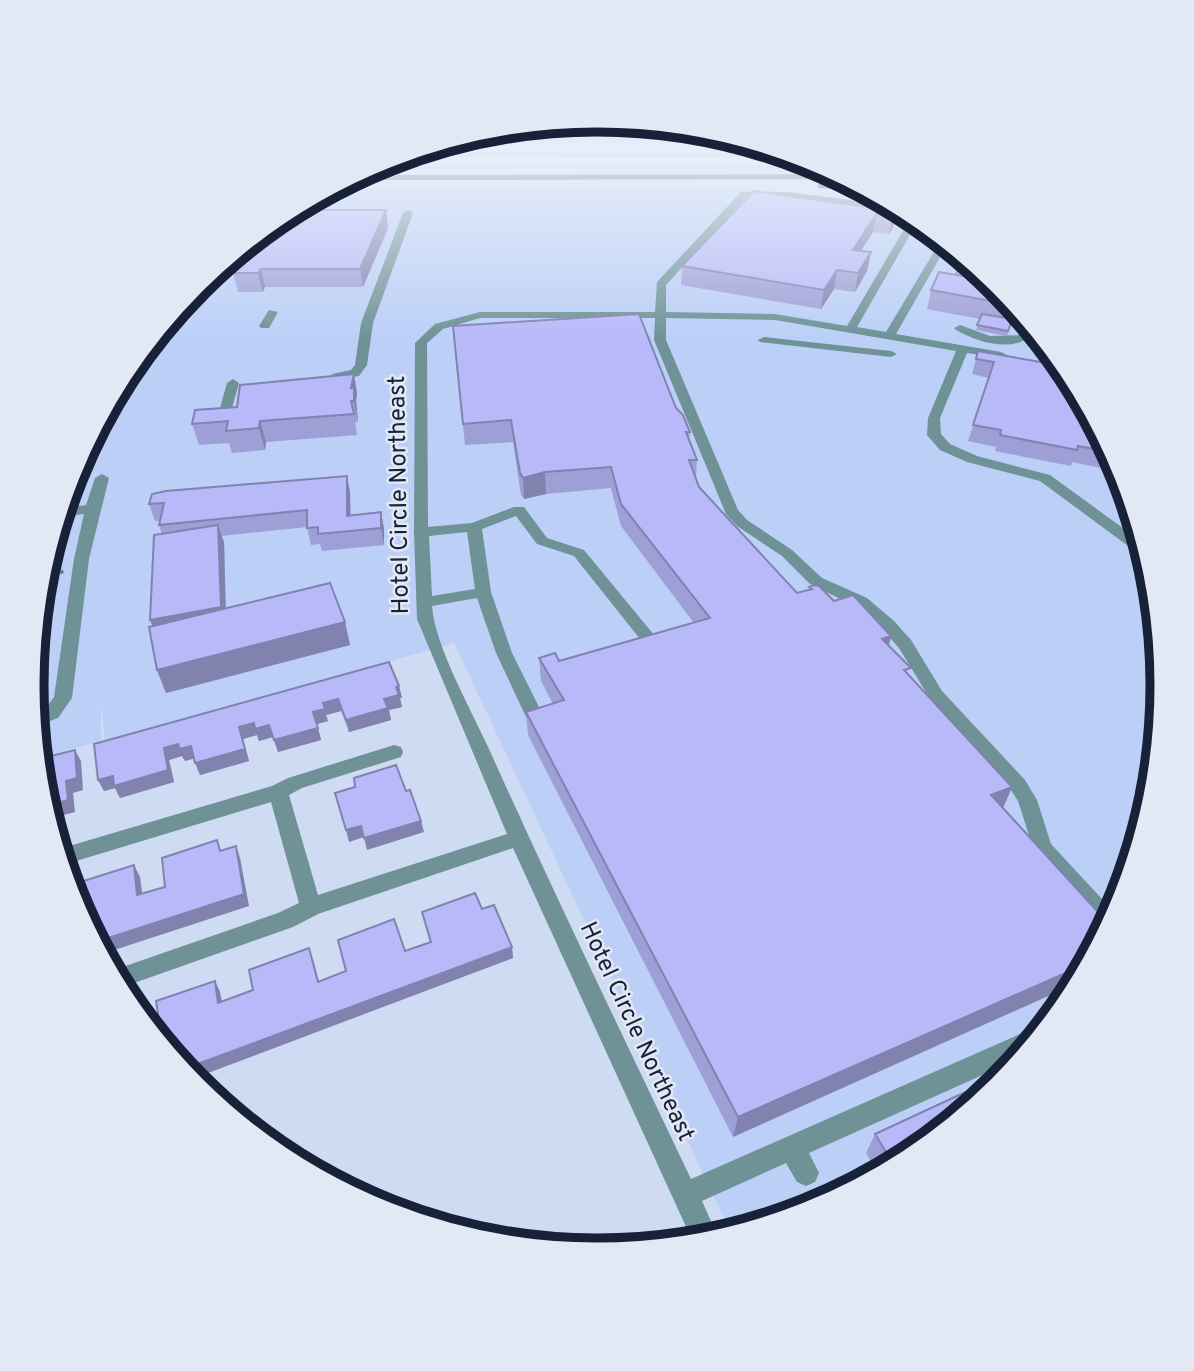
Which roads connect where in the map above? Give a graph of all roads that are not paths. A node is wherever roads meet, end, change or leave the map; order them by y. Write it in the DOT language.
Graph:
graph roads {
  1 [pos="727,212"];
  2 [pos="408,213"];
  3 [pos="909,229"];
  4 [pos="939,251"];
  5 [pos="273,312"];
  6 [pos="661,314"];
  7 [pos="265,326"];
  8 [pos="851,328"];
  9 [pos="890,335"];
  10 [pos="764,340"];
  11 [pos="963,348"];
  12 [pos="891,354"];
  13 [pos="1013,357"];
  14 [pos="336,377"];
  15 [pos="233,383"];
  16 [pos="222,422"];
  17 [pos="102,478"];
  18 [pos="91,509"];
  19 [pos="72,512"];
  20 [pos="474,527"];
  21 [pos="421,532"];
  22 [pos="1131,541"];
  23 [pos="482,593"];
  24 [pos="423,603"];
  25 [pos="646,635"];
  26 [pos="45,716"];
  27 [pos="535,717"];
  28 [pos="394,752"];
  29 [pos="278,792"];
  30 [pos="519,838"];
  31 [pos="70,854"];
  32 [pos="311,907"];
  33 [pos="1101,913"];
  34 [pos="126,975"];
  35 [pos="1004,1060"];
  36 [pos="791,1147"];
  37 [pos="806,1173"];
  38 [pos="685,1195"];
  39 [pos="701,1229"];
  1 -- 6 [label="street"];
  2 -- 14 [label="street"];
  3 -- 8 [label="street"];
  4 -- 9 [label="street"];
  5 -- 7 [label="street"];
  6 -- 8 [label="street, Hotel Circle Northeast"];
  6 -- 21 [label="street, Hotel Circle Northeast"];
  6 -- 33 [label="street"];
  8 -- 9 [label="street, Hotel Circle Northeast"];
  9 -- 11 [label="street, Hotel Circle Northeast"];
  10 -- 12 [label="street"];
  11 -- 13 [label="street, Hotel Circle Northeast"];
  11 -- 22 [label="street"];
  15 -- 16 [label="street"];
  17 -- 18 [label="street"];
  18 -- 19 [label="street"];
  18 -- 26 [label="street"];
  20 -- 21 [label="street"];
  20 -- 23 [label="street"];
  20 -- 25 [label="street"];
  21 -- 24 [label="street, Hotel Circle Northeast"];
  23 -- 24 [label="street"];
  23 -- 27 [label="street"];
  24 -- 30 [label="street, Hotel Circle Northeast"];
  28 -- 29 [label="street"];
  29 -- 31 [label="street"];
  29 -- 32 [label="street"];
  30 -- 32 [label="street"];
  30 -- 38 [label="street, Hotel Circle Northeast"];
  32 -- 34 [label="street"];
  35 -- 36 [label="street"];
  36 -- 37 [label="street"];
  36 -- 38 [label="street"];
  38 -- 39 [label="street, Hotel Circle Northeast"];
}
